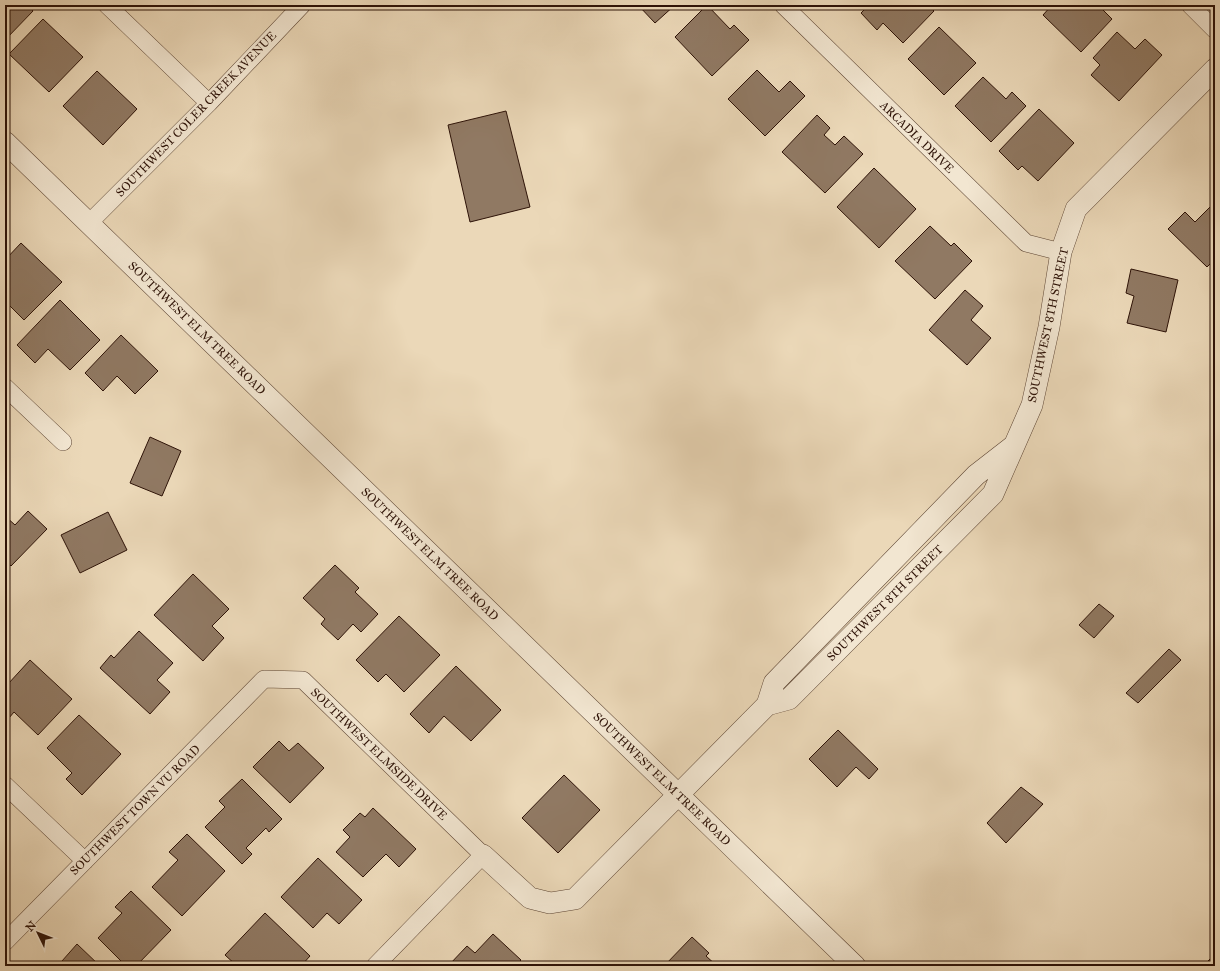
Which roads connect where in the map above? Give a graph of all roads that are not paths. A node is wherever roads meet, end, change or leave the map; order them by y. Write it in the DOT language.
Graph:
graph roads {
  1 [pos="107,5"];
  2 [pos="302,5"];
  3 [pos="783,5"];
  4 [pos="1190,5"];
  5 [pos="1215,30"];
  6 [pos="1215,69"];
  7 [pos="209,103"];
  8 [pos="5,142"];
  9 [pos="89,222"];
  10 [pos="1061,252"];
  11 [pos="5,387"];
  12 [pos="64,442"];
  13 [pos="264,679"];
  14 [pos="5,785"];
  15 [pos="678,795"];
  16 [pos="483,855"];
  17 [pos="85,861"];
  18 [pos="5,942"];
  19 [pos="375,966"];
  20 [pos="855,966"];
  1 -- 7 [label="street"];
  2 -- 7 [label="street, SOUTHWEST COLER CREEK AVENUE"];
  3 -- 10 [label="street, ARCADIA DRIVE"];
  4 -- 5 [label="street"];
  6 -- 10 [label="street, SOUTHWEST 8TH STREET"];
  7 -- 9 [label="street, SOUTHWEST COLER CREEK AVENUE"];
  8 -- 9 [label="street, SOUTHWEST ELM TREE ROAD"];
  9 -- 15 [label="street, SOUTHWEST ELM TREE ROAD"];
  10 -- 15 [label="street, SOUTHWEST 8TH STREET"];
  11 -- 12 [label="street"];
  13 -- 16 [label="street, SOUTHWEST ELMSIDE DRIVE"];
  13 -- 17 [label="street, SOUTHWEST TOWN VU ROAD"];
  14 -- 17 [label="street"];
  15 -- 16 [label="street, SOUTHWEST 8TH STREET"];
  15 -- 20 [label="street, SOUTHWEST ELM TREE ROAD"];
  16 -- 19 [label="street"];
  17 -- 18 [label="street, SOUTHWEST TOWN VU ROAD"];
}
